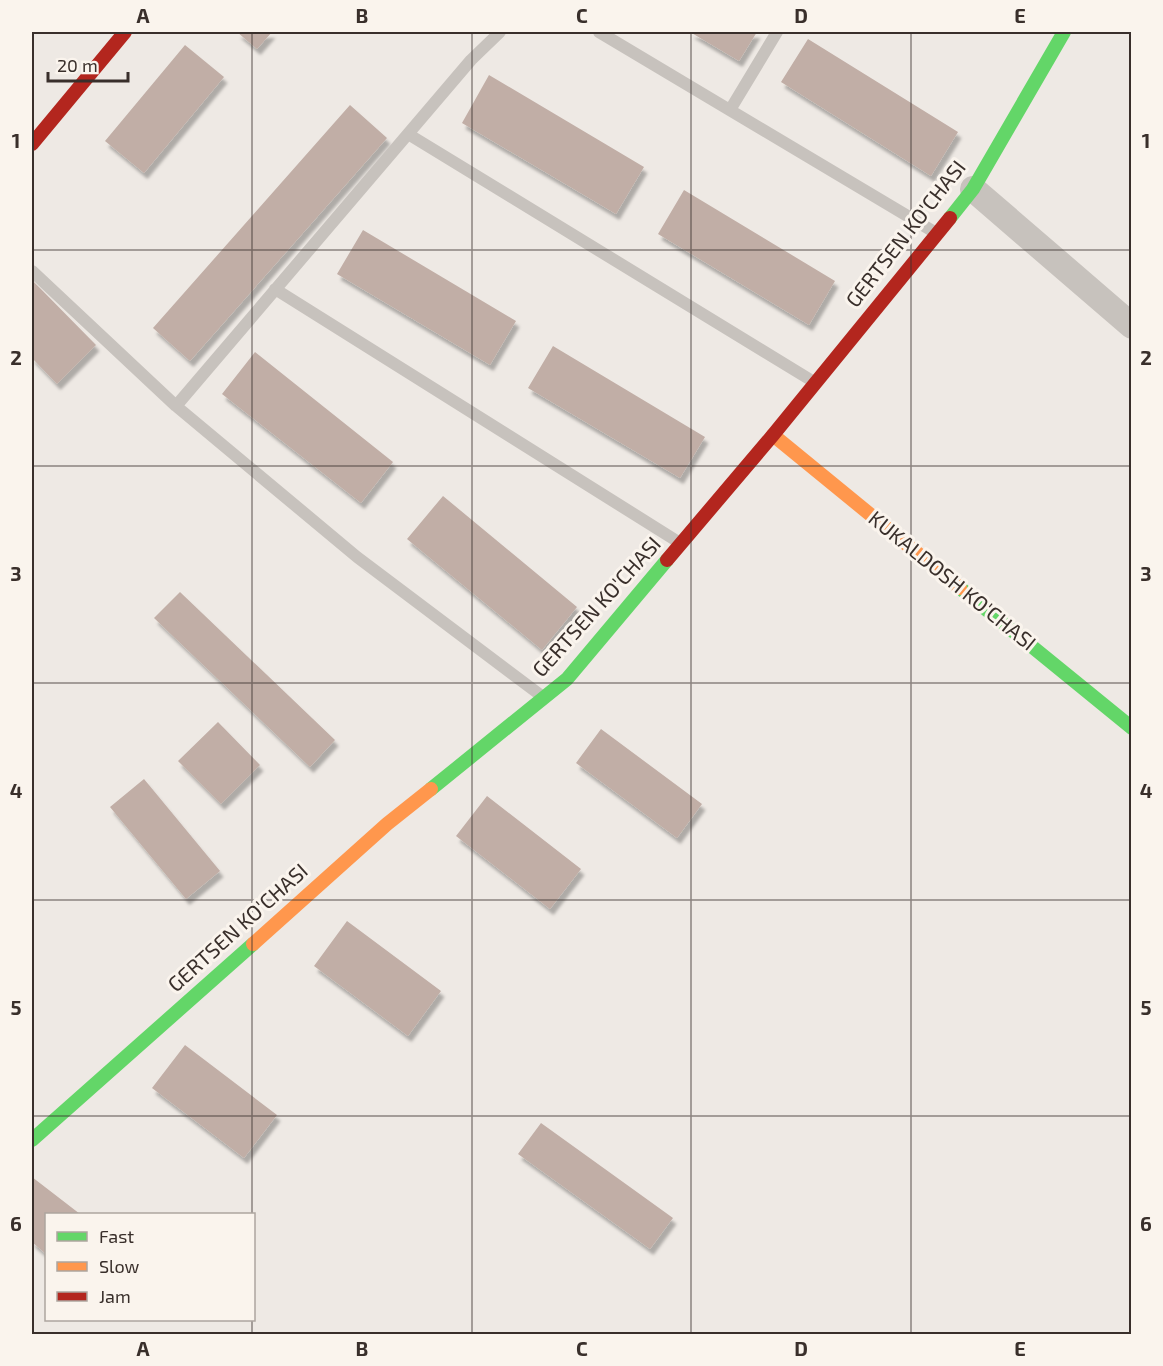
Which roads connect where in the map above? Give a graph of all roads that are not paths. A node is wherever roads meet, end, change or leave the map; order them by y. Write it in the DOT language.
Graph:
graph roads {
  1 [pos="125,32"];
  2 [pos="500,32"];
  3 [pos="599,32"];
  4 [pos="777,32"];
  5 [pos="1064,32"];
  6 [pos="730,110"];
  7 [pos="408,134"];
  8 [pos="32,144"];
  9 [pos="973,189"];
  10 [pos="937,233"];
  11 [pos="32,271"];
  12 [pos="275,290"];
  13 [pos="1131,326"];
  14 [pos="816,382"];
  15 [pos="176,406"];
  16 [pos="773,435"];
  17 [pos="681,544"];
  18 [pos="544,698"];
  19 [pos="1131,728"];
  20 [pos="32,1140"];
  1 -- 8 [label="street"];
  2 -- 7 [label="lane"];
  3 -- 6 [label="lane"];
  4 -- 6 [label="lane"];
  5 -- 9 [label="street, GERTSEN KO'CHASI"];
  6 -- 10 [label="lane"];
  7 -- 12 [label="lane"];
  7 -- 14 [label="lane"];
  9 -- 10 [label="street, GERTSEN KO'CHASI"];
  9 -- 13 [label="street"];
  10 -- 14 [label="street, GERTSEN KO'CHASI"];
  11 -- 15 [label="lane"];
  12 -- 15 [label="lane"];
  12 -- 17 [label="lane"];
  14 -- 16 [label="street, GERTSEN KO'CHASI"];
  15 -- 18 [label="lane"];
  16 -- 17 [label="street, GERTSEN KO'CHASI"];
  16 -- 19 [label="street, KUKALDOSH KO'CHASI"];
  17 -- 18 [label="street, GERTSEN KO'CHASI"];
  18 -- 20 [label="street, GERTSEN KO'CHASI"];
}
